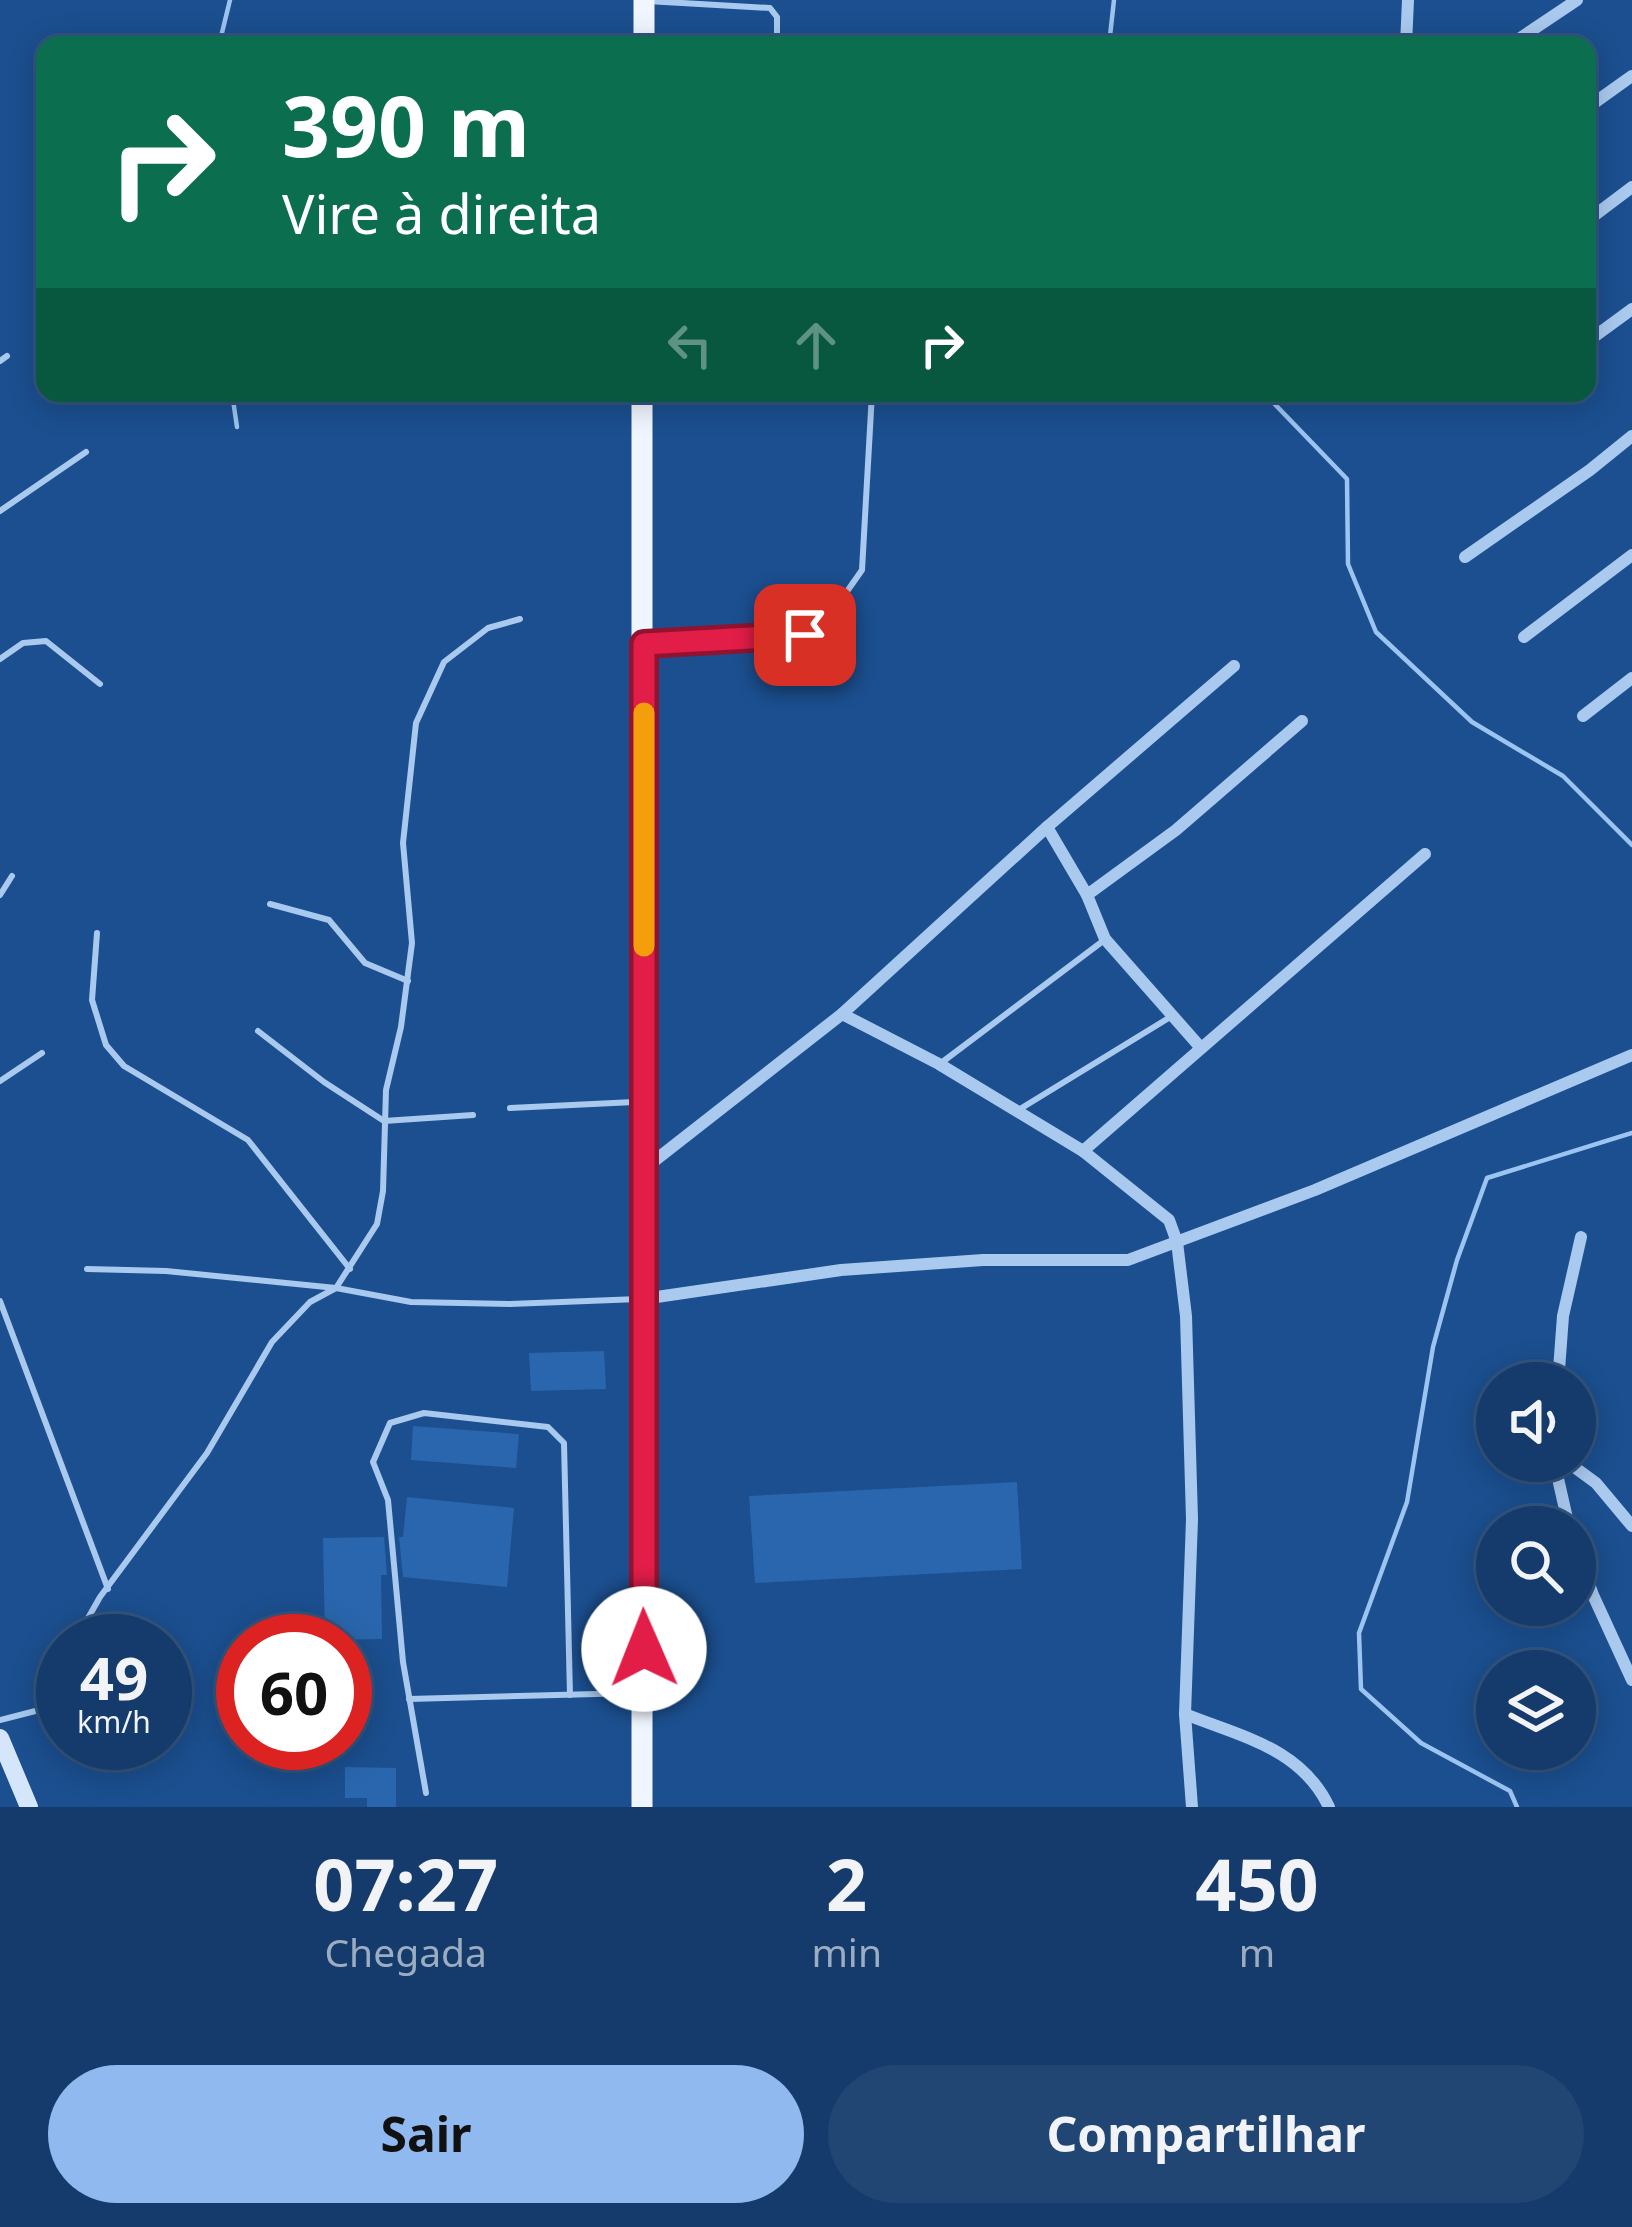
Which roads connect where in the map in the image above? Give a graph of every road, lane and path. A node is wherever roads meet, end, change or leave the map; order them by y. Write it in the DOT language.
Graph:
graph roads {
  1 [pos="1408,0"];
  2 [pos="1577,0"];
  3 [pos="644,1"];
  4 [pos="750,3"];
  5 [pos="644,36"];
  6 [pos="777,36"];
  7 [pos="1406,36"];
  8 [pos="1523,36"];
  9 [pos="1632,76"];
  10 [pos="1596,102"];
  11 [pos="1632,187"];
  12 [pos="1596,214"];
  13 [pos="1632,309"];
  14 [pos="1596,336"];
  15 [pos="643,402"];
  16 [pos="871,402"];
  17 [pos="1632,436"];
  18 [pos="86,452"];
  19 [pos="0,511"];
  20 [pos="1632,555"];
  21 [pos="1465,557"];
  22 [pos="520,619"];
  23 [pos="1524,638"];
  24 [pos="644,644"];
  25 [pos="0,659"];
  26 [pos="1234,666"];
  27 [pos="1632,678"];
  28 [pos="100,684"];
  29 [pos="1583,716"];
  30 [pos="1302,721"];
  31 [pos="1047,826"];
  32 [pos="1425,854"];
  33 [pos="12,875"];
  34 [pos="1087,895"];
  35 [pos="0,896"];
  36 [pos="270,904"];
  37 [pos="97,933"];
  38 [pos="1106,938"];
  39 [pos="408,981"];
  40 [pos="842,1014"];
  41 [pos="1172,1016"];
  42 [pos="258,1030"];
  43 [pos="1201,1048"];
  44 [pos="42,1053"];
  45 [pos="1632,1054"];
  46 [pos="939,1064"];
  47 [pos="0,1081"];
  48 [pos="644,1102"];
  49 [pos="510,1108"];
  50 [pos="1016,1111"];
  51 [pos="473,1115"];
  52 [pos="384,1121"];
  53 [pos="1083,1151"];
  54 [pos="644,1169"];
  55 [pos="1581,1237"];
  56 [pos="1177,1242"];
  57 [pos="86,1269"];
  58 [pos="350,1269"];
  59 [pos="336,1288"];
  60 [pos="643,1299"];
  61 [pos="0,1301"];
  62 [pos="1560,1362"];
  63 [pos="1595,1482"];
  64 [pos="1632,1526"];
  65 [pos="108,1589"];
  66 [pos="1596,1595"];
  67 [pos="92,1614"];
  68 [pos="1632,1680"];
  69 [pos="645,1693"];
  70 [pos="570,1695"];
  71 [pos="409,1699"];
  72 [pos="36,1711"];
  73 [pos="1185,1714"];
  74 [pos="0,1720"];
  75 [pos="0,1738"];
  76 [pos="426,1793"];
  77 [pos="29,1807"];
  78 [pos="642,1807"];
  79 [pos="1192,1807"];
  80 [pos="1329,1807"];
  1 -- 7 [label="street"];
  2 -- 8 [label="street"];
  3 -- 4 [label="lane"];
  3 -- 5 [label="main road"];
  4 -- 6 [label="lane"];
  9 -- 10 [label="street"];
  11 -- 12 [label="street"];
  13 -- 14 [label="street"];
  15 -- 24 [label="main road"];
  16 -- 24 [label="lane"];
  17 -- 21 [label="street"];
  18 -- 19 [label="lane"];
  20 -- 23 [label="street"];
  22 -- 39 [label="lane"];
  24 -- 48 [label="main road"];
  25 -- 28 [label="lane"];
  26 -- 31 [label="street"];
  27 -- 29 [label="street"];
  30 -- 34 [label="street"];
  31 -- 34 [label="street"];
  31 -- 40 [label="street"];
  32 -- 43 [label="street"];
  33 -- 35 [label="lane"];
  34 -- 38 [label="street"];
  36 -- 39 [label="lane"];
  37 -- 58 [label="lane"];
  38 -- 41 [label="street"];
  38 -- 46 [label="lane"];
  39 -- 52 [label="lane"];
  40 -- 46 [label="street"];
  40 -- 54 [label="street"];
  41 -- 43 [label="street"];
  41 -- 50 [label="lane"];
  42 -- 52 [label="lane"];
  43 -- 53 [label="street"];
  44 -- 47 [label="lane"];
  45 -- 56 [label="street"];
  46 -- 50 [label="street"];
  48 -- 49 [label="lane"];
  48 -- 54 [label="main road"];
  50 -- 53 [label="street"];
  51 -- 52 [label="lane"];
  52 -- 58 [label="lane"];
  53 -- 56 [label="street"];
  54 -- 60 [label="main road"];
  55 -- 62 [label="street"];
  56 -- 60 [label="street"];
  56 -- 73 [label="street"];
  57 -- 59 [label="lane"];
  58 -- 59 [label="lane"];
  59 -- 60 [label="lane"];
  59 -- 65 [label="lane"];
  60 -- 69 [label="main road"];
  61 -- 65 [label="lane"];
  63 -- 64 [label="street"];
  65 -- 67 [label="lane"];
  66 -- 68 [label="street"];
  69 -- 70 [label="lane"];
  69 -- 78 [label="main road"];
  70 -- 71 [label="lane"];
  70 -- 71 [label="lane"];
  71 -- 76 [label="lane"];
  72 -- 74 [label="lane"];
  73 -- 79 [label="street"];
  73 -- 80 [label="street"];
  75 -- 77 [label="street"];
}
